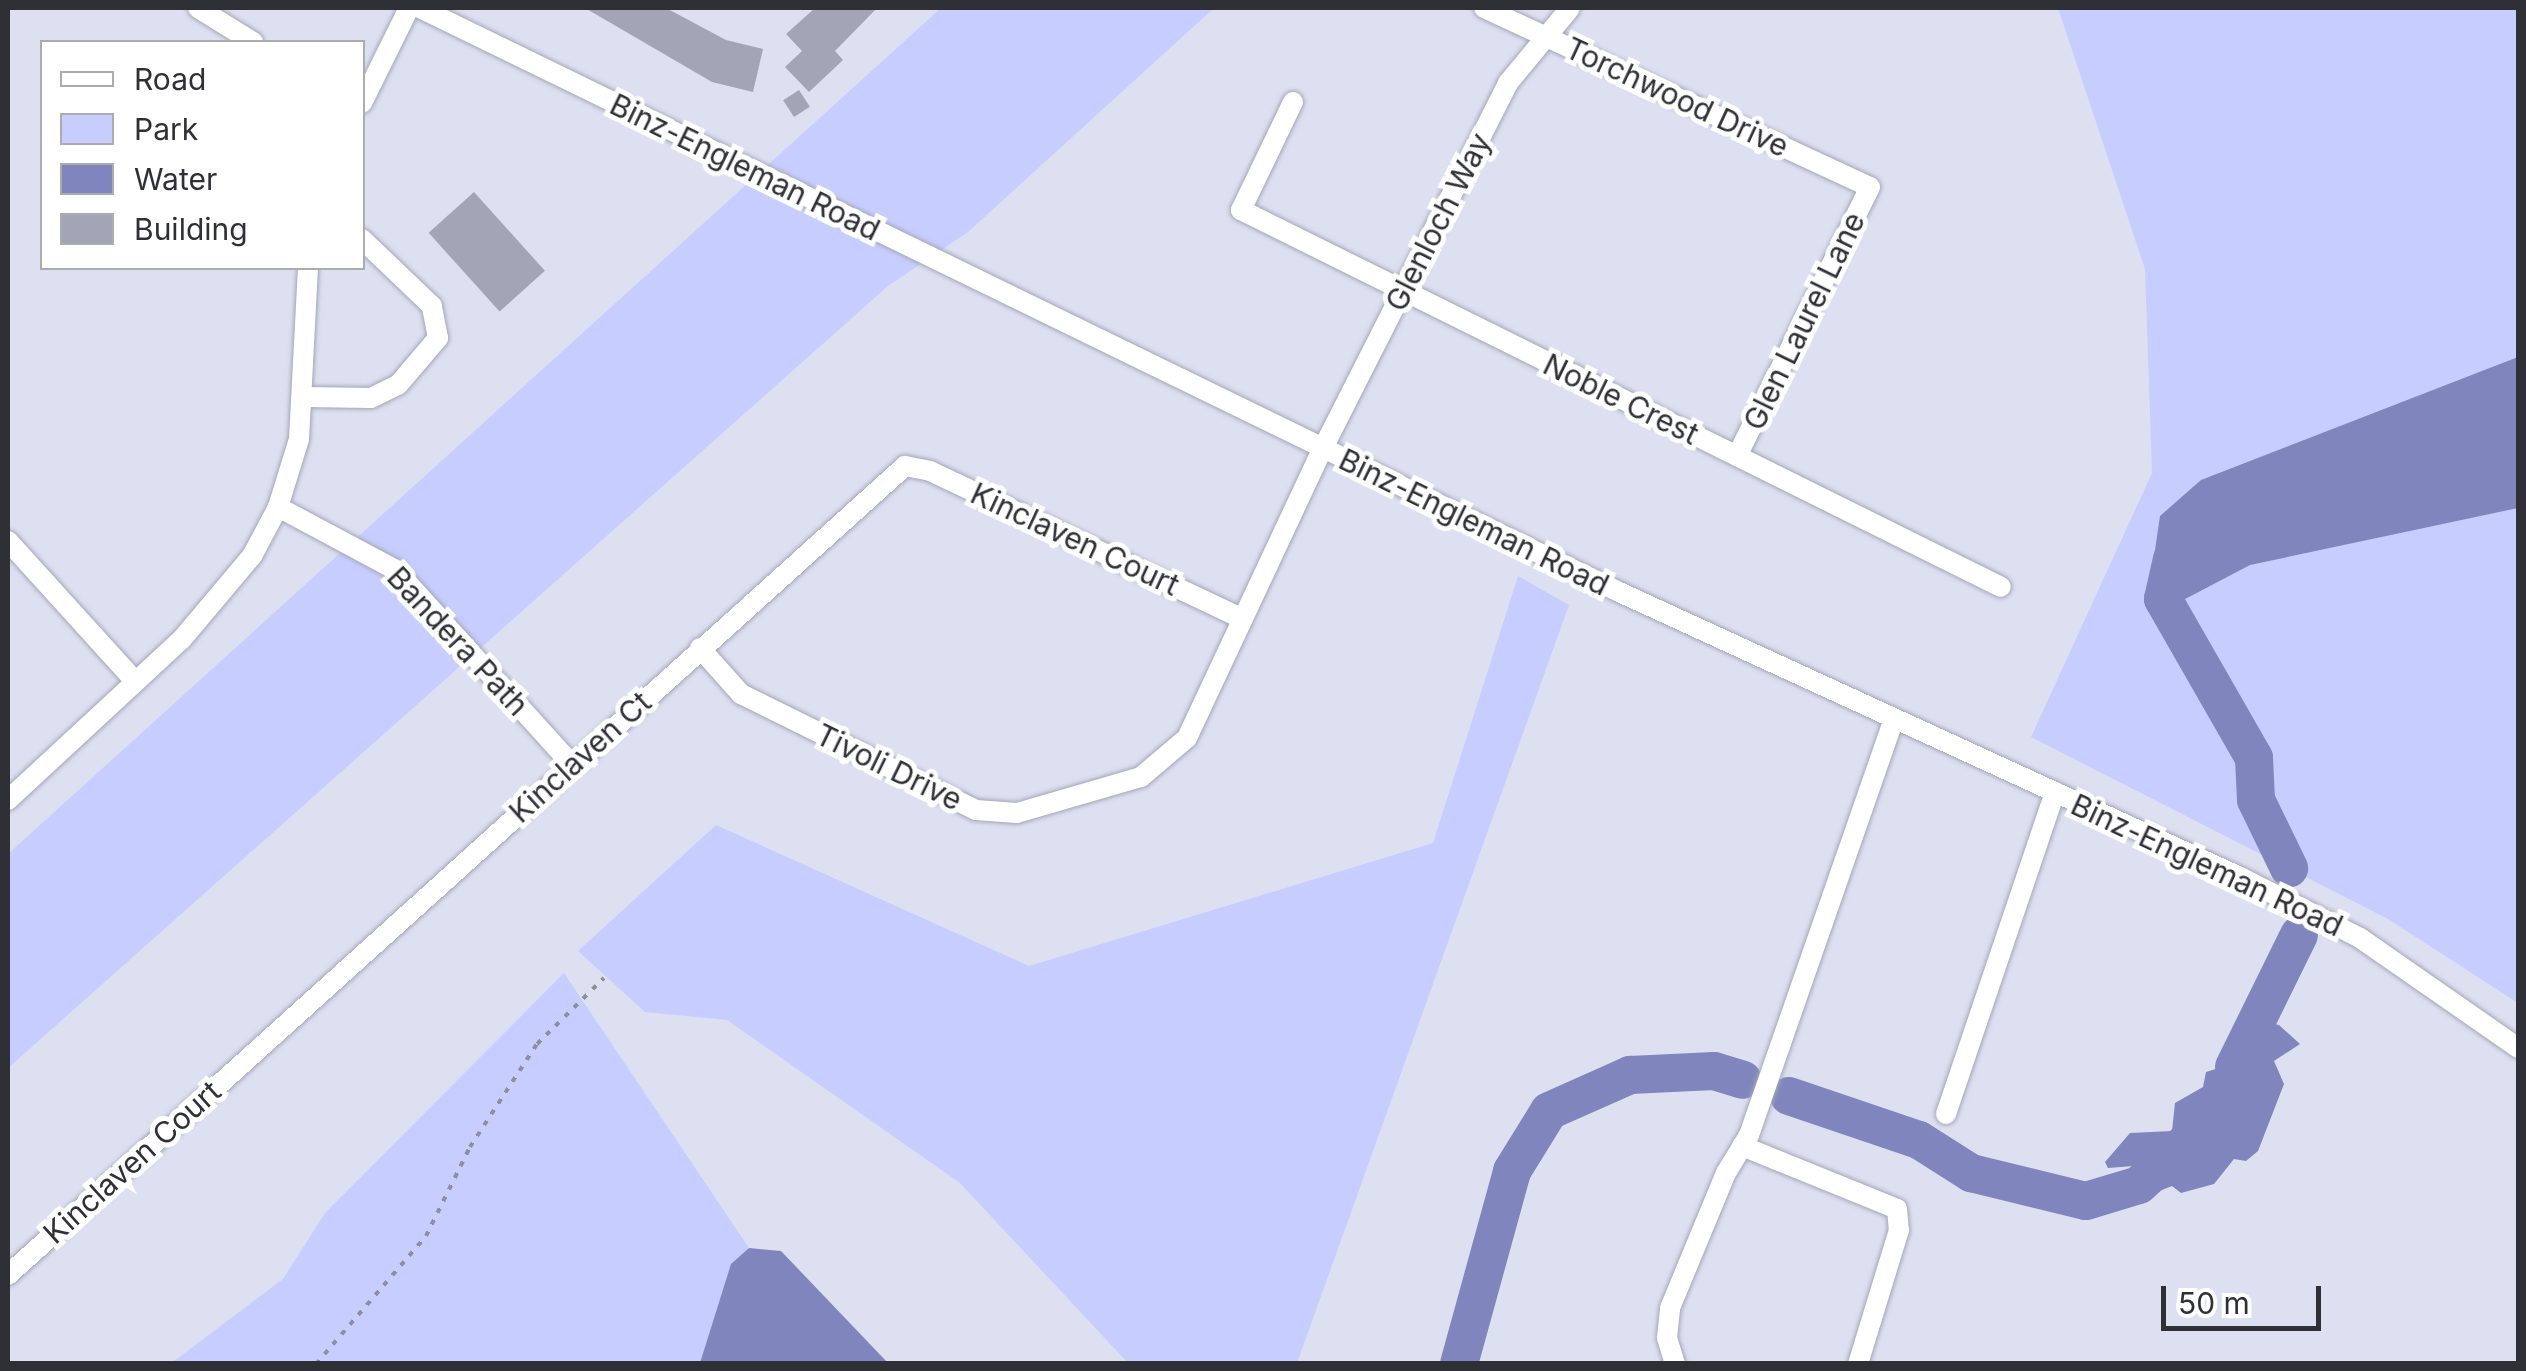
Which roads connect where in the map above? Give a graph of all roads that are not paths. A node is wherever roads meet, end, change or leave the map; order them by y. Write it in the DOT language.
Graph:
graph roads {
  1 [pos="198,8"];
  2 [pos="409,8"];
  3 [pos="420,8"];
  4 [pos="1484,8"];
  5 [pos="1570,8"];
  6 [pos="1542,34"];
  7 [pos="250,40"];
  8 [pos="365,97"];
  9 [pos="1293,102"];
  10 [pos="1870,187"];
  11 [pos="365,242"];
  12 [pos="308,270"];
  13 [pos="1403,290"];
  14 [pos="304,396"];
  15 [pos="1323,448"];
  16 [pos="1737,456"];
  17 [pos="905,466"];
  18 [pos="278,507"];
  19 [pos="8,541"];
  20 [pos="2001,587"];
  21 [pos="1243,619"];
  22 [pos="700,648"];
  23 [pos="136,682"];
  24 [pos="1894,718"];
  25 [pos="572,765"];
  26 [pos="2055,792"];
  27 [pos="8,800"];
  28 [pos="2518,1048"];
  29 [pos="257,1050"];
  30 [pos="1946,1114"];
  31 [pos="1742,1146"];
  32 [pos="8,1275"];
  33 [pos="1675,1364"];
  34 [pos="1858,1364"];
  1 -- 7 [label="street"];
  2 -- 8 [label="street"];
  3 -- 15 [label="street, Binz-Engleman Road"];
  4 -- 6 [label="street, Torchwood Drive"];
  5 -- 6 [label="street, Glenloch Way"];
  6 -- 10 [label="street, Torchwood Drive"];
  6 -- 13 [label="street, Glenloch Way"];
  9 -- 13 [label="street, Noble Crest"];
  10 -- 16 [label="street, Glen Laurel Lane"];
  11 -- 14 [label="street"];
  12 -- 14 [label="street"];
  13 -- 15 [label="street, Glenloch Way"];
  13 -- 16 [label="street, Noble Crest"];
  14 -- 18 [label="street"];
  15 -- 21 [label="street, Tivoli Drive"];
  15 -- 24 [label="street, Binz-Engleman Road"];
  16 -- 20 [label="street, Noble Crest"];
  17 -- 21 [label="street, Kinclaven Court"];
  17 -- 22 [label="street, Kinclaven Ct"];
  18 -- 23 [label="street"];
  18 -- 25 [label="street, Bandera Path"];
  19 -- 23 [label="street"];
  21 -- 22 [label="street, Tivoli Drive"];
  22 -- 25 [label="street, Kinclaven Ct"];
  23 -- 27 [label="street"];
  24 -- 26 [label="street, Binz-Engleman Road"];
  24 -- 31 [label="street"];
  25 -- 29 [label="street, Kinclaven Ct"];
  26 -- 28 [label="street, Binz-Engleman Road"];
  26 -- 30 [label="street"];
  29 -- 32 [label="street, Kinclaven Court"];
  31 -- 33 [label="street"];
  31 -- 34 [label="street"];
}
